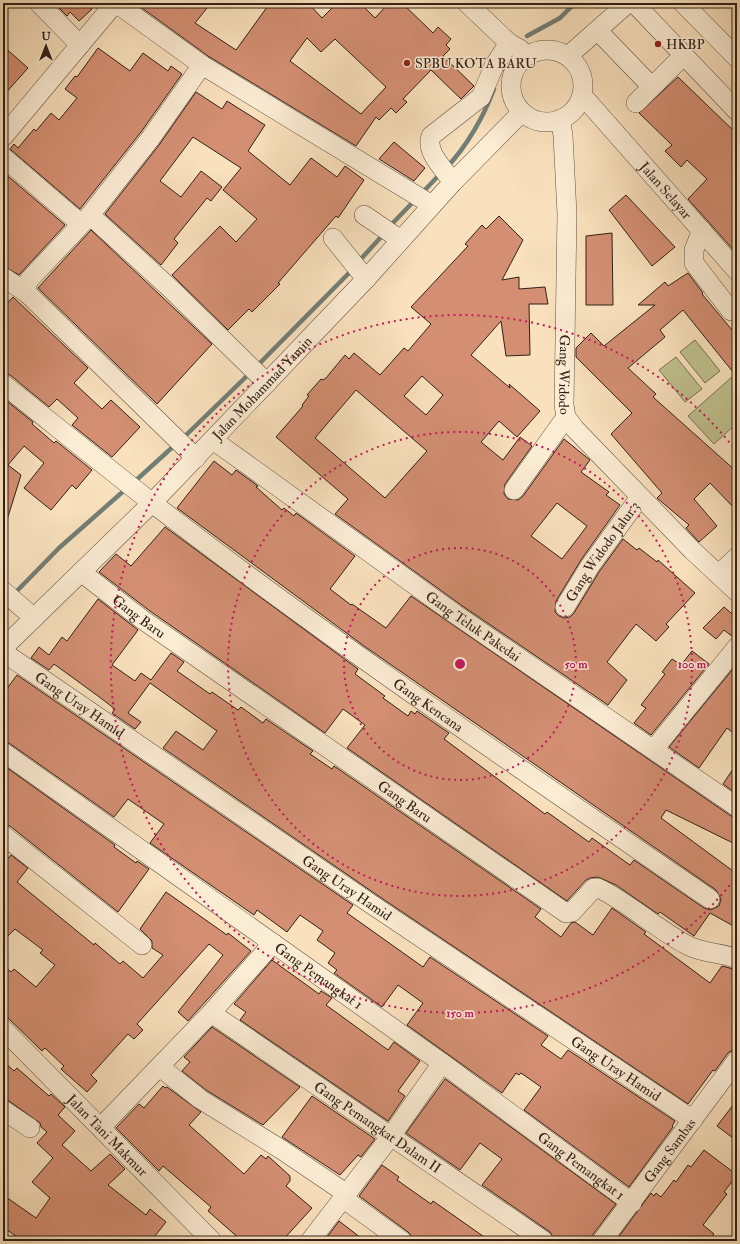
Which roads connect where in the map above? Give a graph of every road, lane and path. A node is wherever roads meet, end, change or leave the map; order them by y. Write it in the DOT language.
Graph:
graph roads {
  1 [pos="39,3"];
  2 [pos="116,3"];
  3 [pos="467,3"];
  4 [pos="628,3"];
  5 [pos="634,3"];
  6 [pos="683,3"];
  7 [pos="598,31"];
  8 [pos="80,45"];
  9 [pos="518,51"];
  10 [pos="684,55"];
  11 [pos="574,56"];
  12 [pos="737,58"];
  13 [pos="202,65"];
  14 [pos="652,87"];
  15 [pos="585,103"];
  16 [pos="636,103"];
  17 [pos="737,111"];
  18 [pos="517,113"];
  19 [pos="559,125"];
  20 [pos="3,137"];
  21 [pos="3,157"];
  22 [pos="453,181"];
  23 [pos="432,204"];
  24 [pos="364,215"];
  25 [pos="86,220"];
  26 [pos="702,230"];
  27 [pos="333,238"];
  28 [pos="401,240"];
  29 [pos="737,271"];
  30 [pos="3,277"];
  31 [pos="366,279"];
  32 [pos="26,293"];
  33 [pos="731,311"];
  34 [pos="267,383"];
  35 [pos="3,384"];
  36 [pos="566,417"];
  37 [pos="213,440"];
  38 [pos="195,457"];
  39 [pos="514,490"];
  40 [pos="640,497"];
  41 [pos="152,503"];
  42 [pos="737,557"];
  43 [pos="81,572"];
  44 [pos="719,574"];
  45 [pos="3,591"];
  46 [pos="737,592"];
  47 [pos="565,607"];
  48 [pos="33,617"];
  49 [pos="3,648"];
  50 [pos="737,648"];
  51 [pos="3,652"];
  52 [pos="654,749"];
  53 [pos="3,752"];
  54 [pos="737,807"];
  55 [pos="3,834"];
  56 [pos="710,899"];
  57 [pos="273,943"];
  58 [pos="142,945"];
  59 [pos="737,959"];
  60 [pos="211,1013"];
  61 [pos="3,1029"];
  62 [pos="737,1060"];
  63 [pos="442,1063"];
  64 [pos="160,1067"];
  65 [pos="3,1110"];
  66 [pos="693,1120"];
  67 [pos="101,1127"];
  68 [pos="30,1128"];
  69 [pos="391,1136"];
  70 [pos="345,1196"];
  71 [pos="632,1203"];
  72 [pos="212,1241"];
  73 [pos="310,1241"];
  74 [pos="402,1241"];
  75 [pos="544,1241"];
  76 [pos="602,1241"];
  1 -- 8 [label="street"];
  2 -- 8 [label="street"];
  2 -- 13 [label="street"];
  3 -- 9 [label="street"];
  4 -- 7 [label="street"];
  5 -- 10 [label="street"];
  6 -- 12 [label="street"];
  7 -- 11 [label="street"];
  7 -- 14 [label="street"];
  8 -- 20 [label="street"];
  9 -- 11 [label="street"];
  9 -- 18 [label="street"];
  9 -- 22 [label="street"];
  10 -- 14 [label="street"];
  10 -- 17 [label="street"];
  11 -- 15 [label="street"];
  13 -- 23 [label="street"];
  13 -- 25 [label="street"];
  14 -- 16 [label="street"];
  15 -- 19 [label="street"];
  15 -- 26 [label="street, Jalan Selayar"];
  18 -- 19 [label="street"];
  18 -- 22 [label="street, Jalan Mohammad Yamin"];
  19 -- 36 [label="street, Gang Widodo"];
  21 -- 25 [label="street"];
  22 -- 23 [label="street, Jalan Mohammad Yamin"];
  23 -- 28 [label="street, Jalan Mohammad Yamin"];
  24 -- 28 [label="street"];
  25 -- 32 [label="street"];
  25 -- 34 [label="street"];
  26 -- 29 [label="street, Jalan Selayar"];
  26 -- 33 [label="street"];
  27 -- 31 [label="street"];
  28 -- 31 [label="street, Jalan Mohammad Yamin"];
  30 -- 32 [label="street"];
  31 -- 34 [label="street, Jalan Mohammad Yamin"];
  32 -- 38 [label="street"];
  34 -- 37 [label="street, Jalan Mohammad Yamin"];
  35 -- 41 [label="street, Gang Kencana"];
  36 -- 39 [label="street"];
  36 -- 40 [label="street, Gang Widodo"];
  37 -- 38 [label="street, Jalan Mohammad Yamin"];
  37 -- 52 [label="street, Gang Teluk Pakedai"];
  38 -- 41 [label="street, Jalan Mohammad Yamin"];
  40 -- 44 [label="street, Gang Widodo"];
  40 -- 47 [label="street, Gang Widodo Jalur 3"];
  41 -- 43 [label="street, Jalan Mohammad Yamin"];
  41 -- 56 [label="street, Gang Kencana"];
  42 -- 44 [label="street"];
  43 -- 48 [label="street, Jalan Mohammad Yamin"];
  43 -- 59 [label="street, Gang Baru"];
  44 -- 46 [label="street, Gang Widodo"];
  45 -- 48 [label="street"];
  48 -- 49 [label="street, Jalan Mohammad Yamin"];
  50 -- 52 [label="street"];
  51 -- 66 [label="street, Gang Uray Hamid"];
  52 -- 54 [label="street, Gang Teluk Pakedai"];
  53 -- 57 [label="street, Gang Pemangkat 1"];
  55 -- 58 [label="street"];
  57 -- 60 [label="street"];
  57 -- 63 [label="street, Gang Pemangkat 1"];
  60 -- 64 [label="street"];
  60 -- 69 [label="street, Gang Pemangkat Dalam II"];
  61 -- 67 [label="street, Jalan Tani Makmur"];
  62 -- 66 [label="street, Gang Sambas"];
  63 -- 69 [label="street"];
  63 -- 71 [label="street, Gang Pemangkat 1"];
  64 -- 67 [label="street"];
  64 -- 70 [label="street"];
  65 -- 68 [label="street"];
  66 -- 71 [label="street, Gang Sambas"];
  67 -- 72 [label="street, Jalan Tani Makmur"];
  69 -- 70 [label="street"];
  69 -- 75 [label="street, Gang Pemangkat Dalam II"];
  70 -- 73 [label="street"];
  70 -- 74 [label="street"];
  71 -- 76 [label="street, Gang Sambas"];
}
